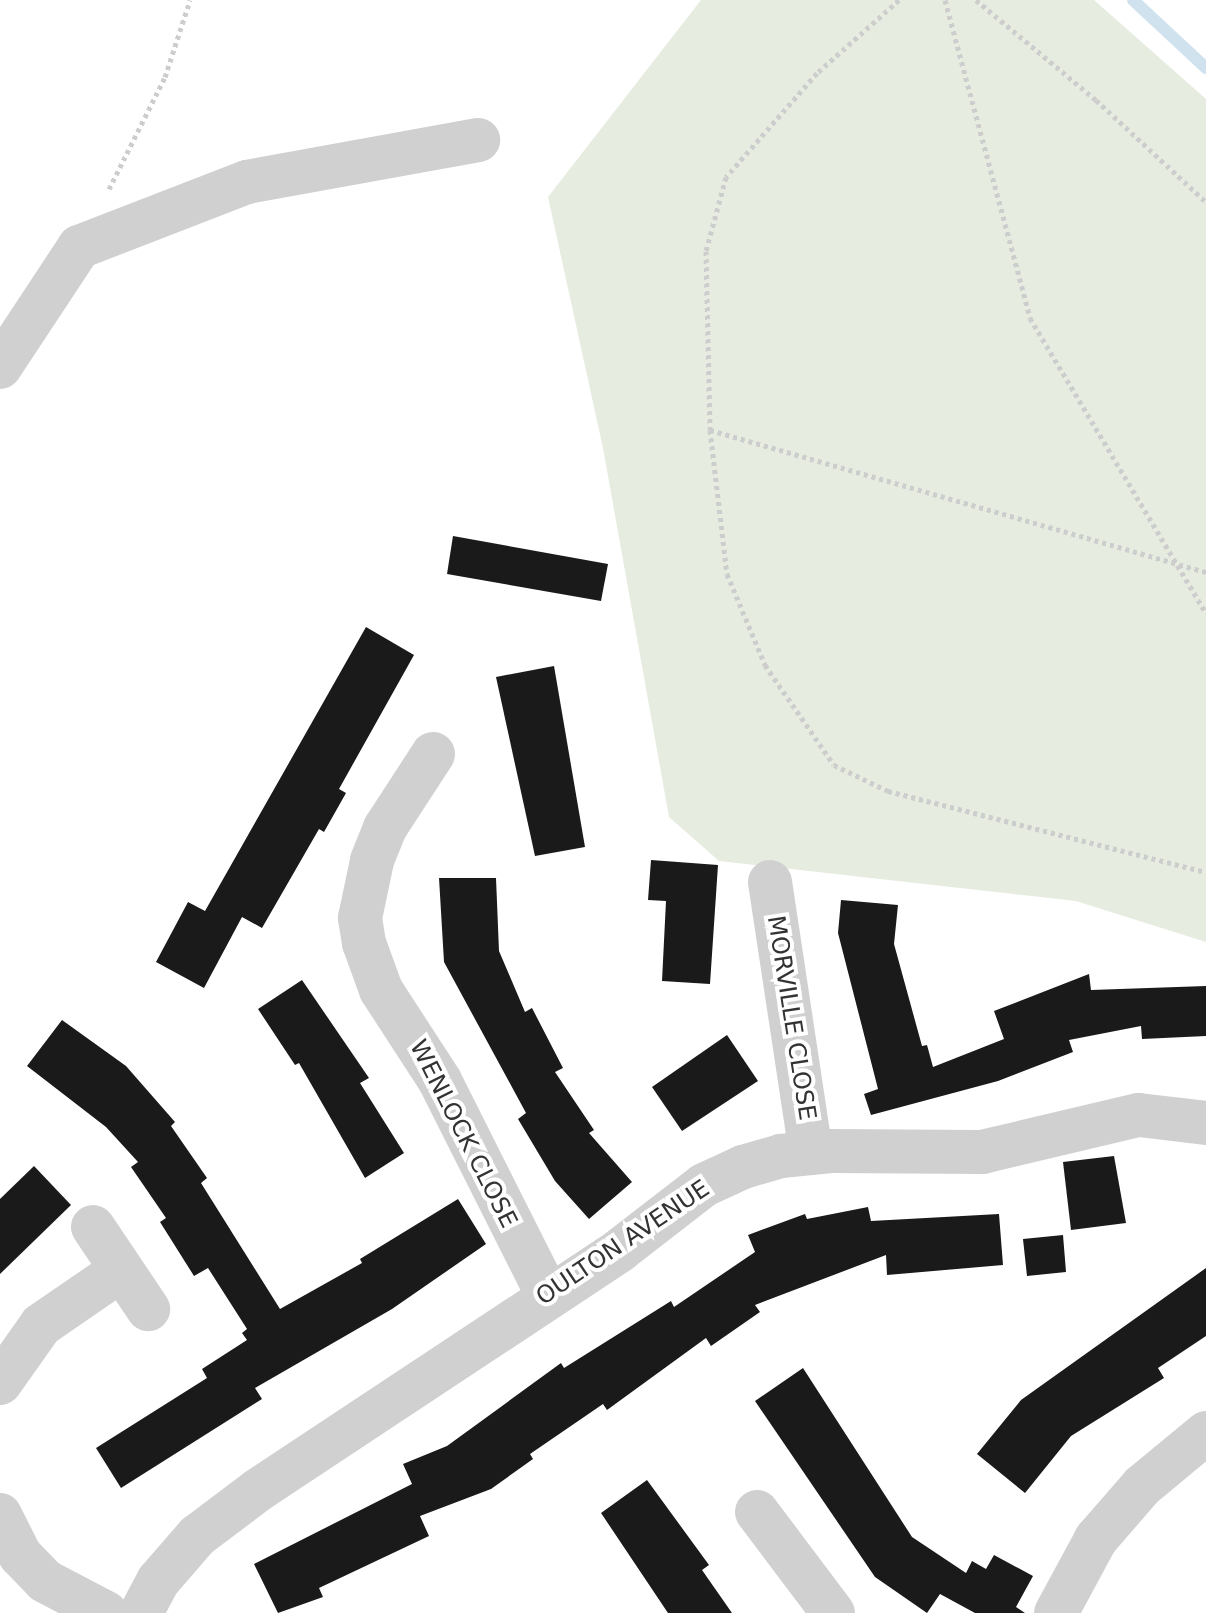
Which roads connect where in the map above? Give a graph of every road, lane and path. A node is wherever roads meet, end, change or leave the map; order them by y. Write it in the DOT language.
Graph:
graph roads {
  1 [pos="190,0"];
  2 [pos="899,0"];
  3 [pos="945,0"];
  4 [pos="976,0"];
  5 [pos="478,140"];
  6 [pos="1206,202"];
  7 [pos="79,247"];
  8 [pos="0,367"];
  9 [pos="710,430"];
  10 [pos="1181,565"];
  11 [pos="1206,572"];
  12 [pos="1206,613"];
  13 [pos="433,754"];
  14 [pos="1206,872"];
  15 [pos="770,882"];
  16 [pos="1206,1123"];
  17 [pos="811,1153"];
  18 [pos="93,1227"];
  19 [pos="121,1270"];
  20 [pos="548,1296"];
  21 [pos="148,1309"];
  22 [pos="0,1383"];
  23 [pos="1200,1448"];
  24 [pos="757,1512"];
  25 [pos="0,1515"];
  26 [pos="106,1613"];
  27 [pos="141,1613"];
  28 [pos="833,1613"];
  29 [pos="1056,1613"];
  1 -- 7 [label="path"];
  2 -- 9 [label="path"];
  3 -- 10 [label="path"];
  4 -- 6 [label="path"];
  5 -- 7 [label="street"];
  7 -- 8 [label="street"];
  9 -- 10 [label="path"];
  9 -- 14 [label="path"];
  10 -- 11 [label="path"];
  10 -- 12 [label="path"];
  13 -- 20 [label="street, WENLOCK CLOSE"];
  15 -- 17 [label="street, MORVILLE CLOSE"];
  16 -- 17 [label="street, OULTON AVENUE"];
  17 -- 20 [label="street, OULTON AVENUE"];
  18 -- 19 [label="street"];
  19 -- 21 [label="street"];
  19 -- 22 [label="street"];
  20 -- 27 [label="street, OULTON AVENUE"];
  23 -- 29 [label="street"];
  24 -- 28 [label="street"];
  25 -- 26 [label="street"];
}
